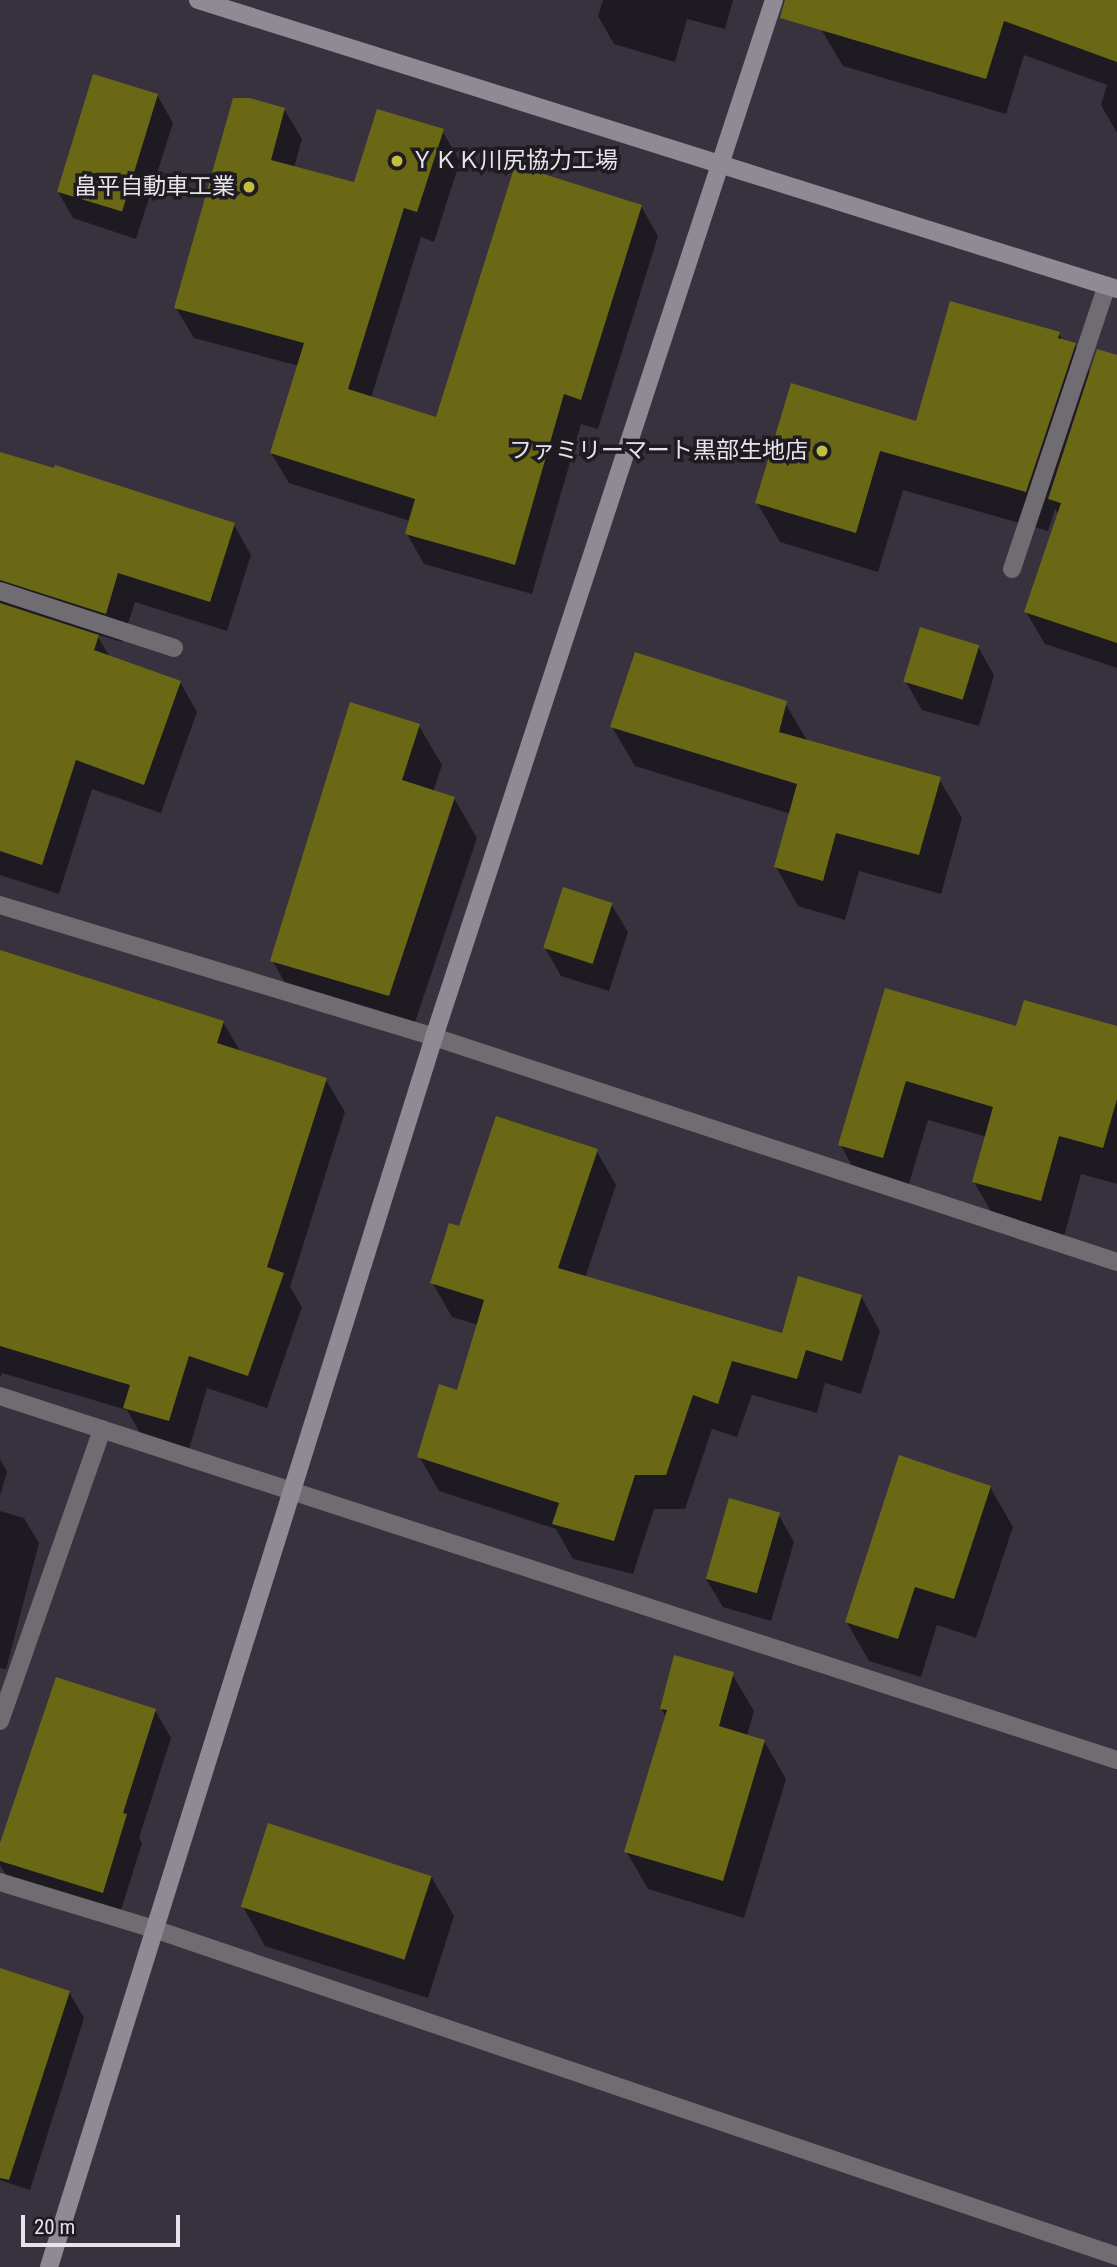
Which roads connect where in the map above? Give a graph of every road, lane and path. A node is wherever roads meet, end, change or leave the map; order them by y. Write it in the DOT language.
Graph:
graph roads {
  1 [pos="198,0"];
  2 [pos="774,0"];
  3 [pos="722,163"];
  4 [pos="1112,287"];
  5 [pos="1012,569"];
  6 [pos="0,591"];
  7 [pos="174,648"];
  8 [pos="0,905"];
  9 [pos="434,1037"];
  10 [pos="1117,1262"];
  11 [pos="0,1396"];
  12 [pos="102,1429"];
  13 [pos="294,1492"];
  14 [pos="0,1721"];
  15 [pos="1117,1760"];
  16 [pos="0,1882"];
  17 [pos="157,1930"];
  18 [pos="1117,2256"];
  19 [pos="50,2267"];
  1 -- 3 [label="street"];
  2 -- 3 [label="street"];
  3 -- 4 [label="street"];
  3 -- 9 [label="street"];
  4 -- 5 [label="street"];
  6 -- 7 [label="street"];
  8 -- 9 [label="street"];
  9 -- 10 [label="street"];
  9 -- 13 [label="street"];
  11 -- 12 [label="street"];
  12 -- 13 [label="street"];
  12 -- 14 [label="street"];
  13 -- 15 [label="street"];
  13 -- 17 [label="street"];
  16 -- 17 [label="street"];
  17 -- 18 [label="street"];
  17 -- 19 [label="street"];
}
